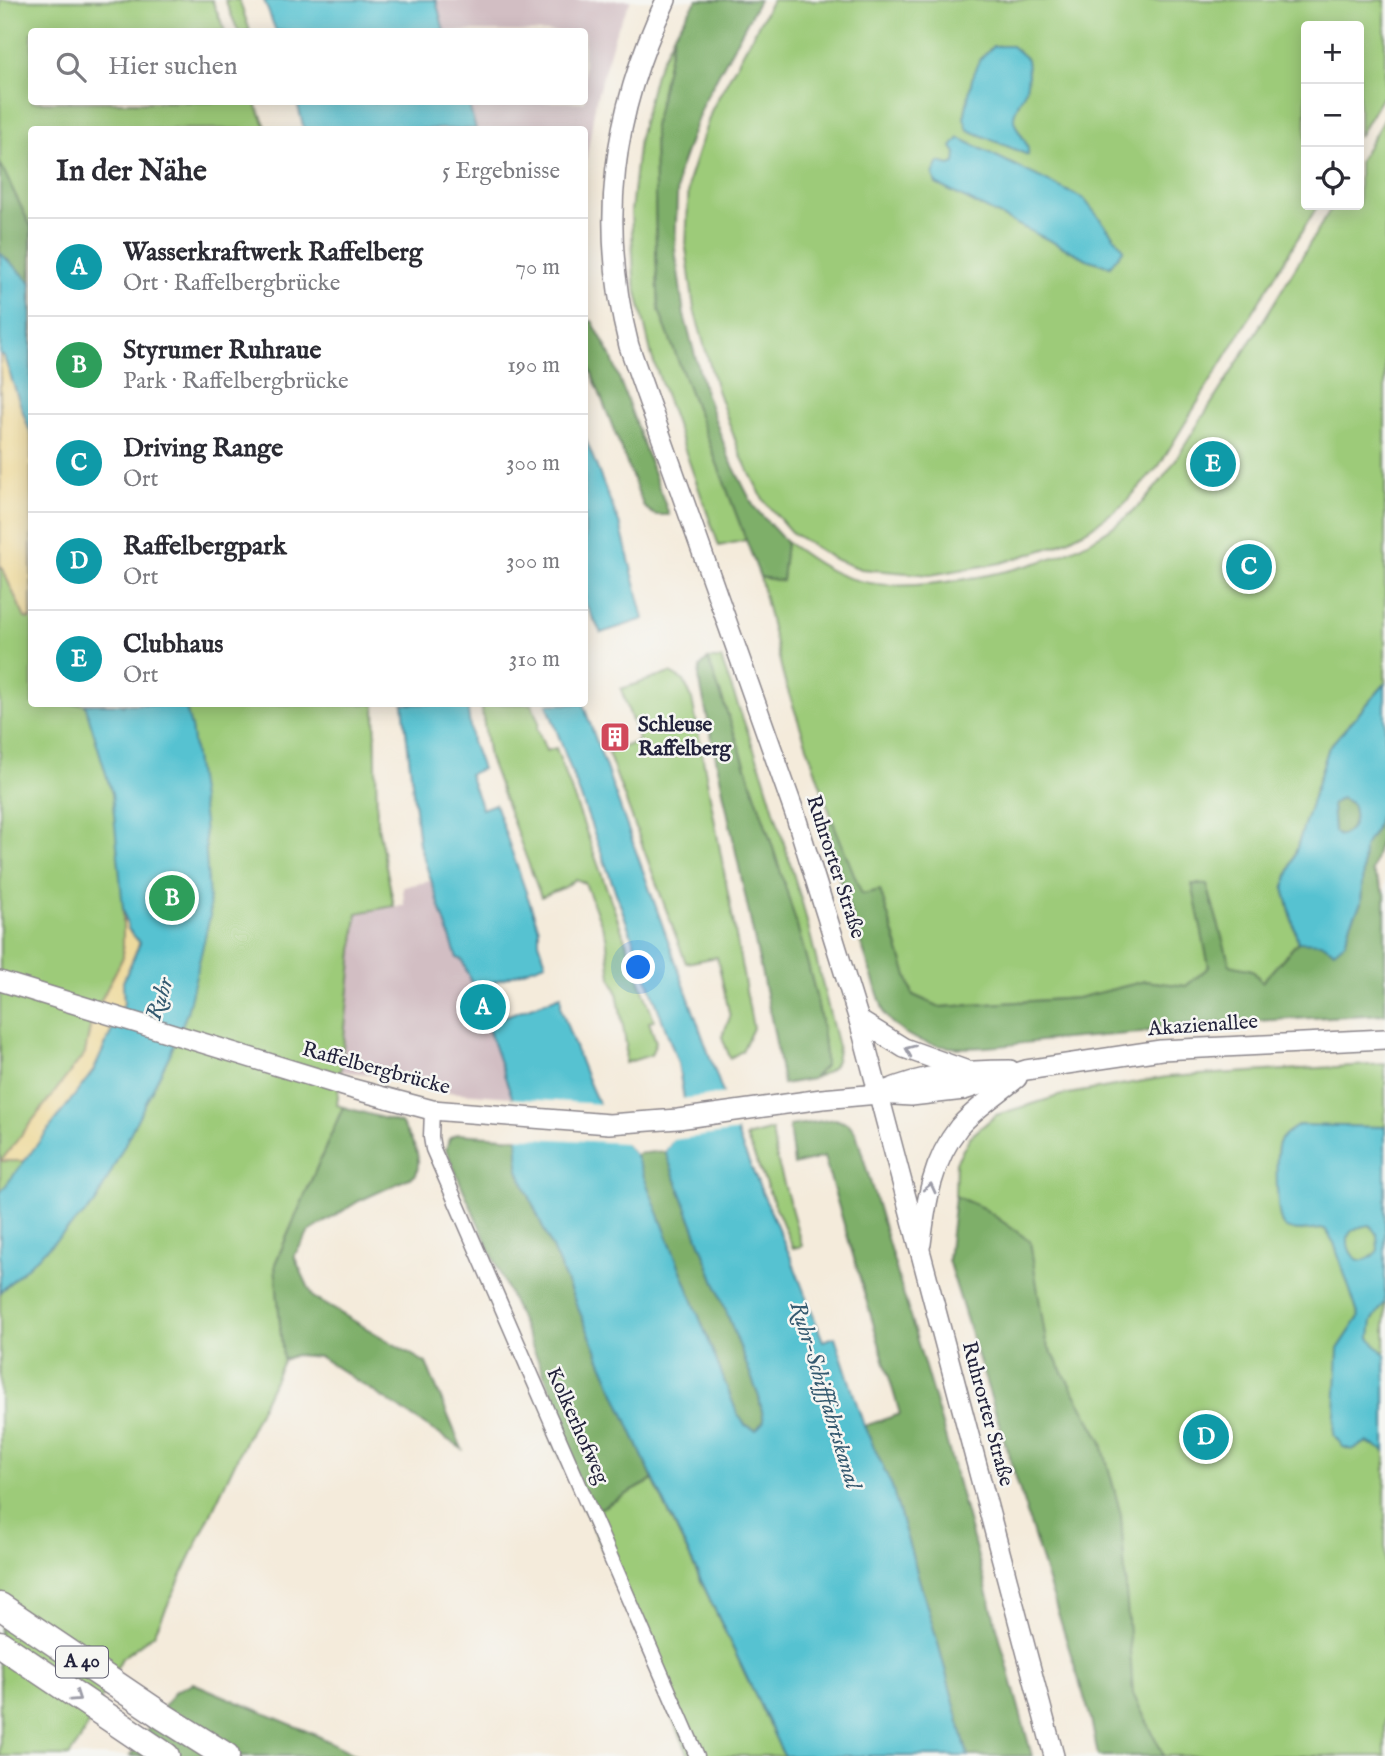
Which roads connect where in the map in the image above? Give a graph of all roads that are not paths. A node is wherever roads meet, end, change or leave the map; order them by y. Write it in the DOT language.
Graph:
graph roads {
  1 [pos="666,0"];
  2 [pos="0,981"];
  3 [pos="859,1020"];
  4 [pos="1385,1040"];
  5 [pos="966,1070"];
  6 [pos="1026,1070"];
  7 [pos="878,1094"];
  8 [pos="432,1110"];
  9 [pos="920,1255"];
  10 [pos="0,1606"];
  11 [pos="0,1644"];
  12 [pos="156,1750"];
  13 [pos="226,1756"];
  14 [pos="697,1756"];
  15 [pos="1054,1756"];
  1 -- 3 [label="main road, Ruhrorter Straße"];
  2 -- 8 [label="main road, Raffelbergbrücke"];
  5 -- 3 [label="main road, one-way"];
  3 -- 7 [label="main road, Ruhrorter Straße"];
  4 -- 6 [label="main road, Akazienallee"];
  5 -- 6 [label="main road, Akazienallee"];
  5 -- 7 [label="main road, Akazienallee"];
  6 -- 7 [label="main road, Akazienallee"];
  9 -- 6 [label="main road, one-way"];
  7 -- 8 [label="main road, Raffelbergbrücke"];
  7 -- 9 [label="main road, Ruhrorter Straße"];
  8 -- 14 [label="street, Kolkerhofweg"];
  9 -- 15 [label="main road, Ruhrorter Straße"];
  10 -- 13 [label="highway, A 40"];
  11 -- 12 [label="highway, A 40, one-way"];
}
